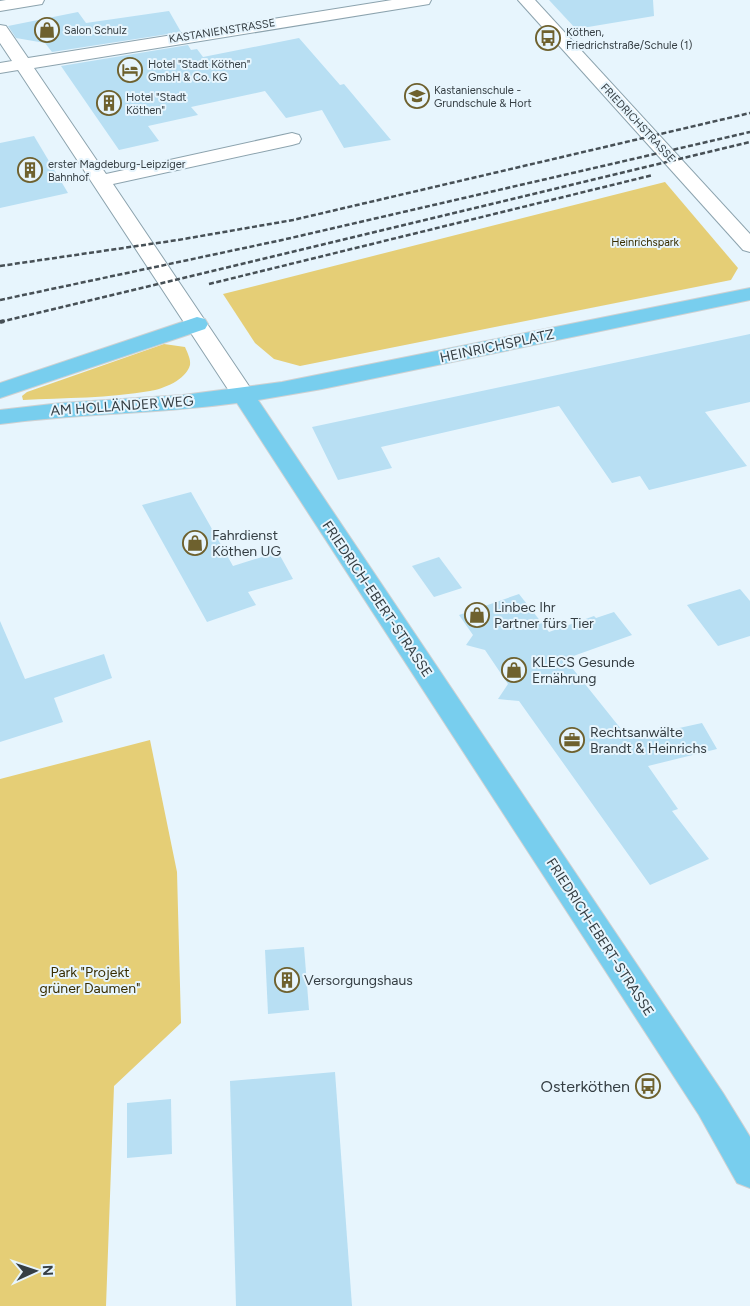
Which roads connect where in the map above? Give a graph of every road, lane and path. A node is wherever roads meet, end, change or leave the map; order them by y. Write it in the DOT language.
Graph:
graph roads {
  1 [pos="36,0"];
  2 [pos="423,0"];
  3 [pos="526,0"];
  4 [pos="0,6"];
  5 [pos="0,30"];
  6 [pos="22,64"];
  7 [pos="0,68"];
  8 [pos="292,139"];
  9 [pos="101,181"];
  10 [pos="750,246"];
  11 [pos="750,294"];
  12 [pos="197,324"];
  13 [pos="0,391"];
  14 [pos="243,395"];
  15 [pos="0,417"];
  16 [pos="750,1171"];
  1 -- 4 [label="street"];
  2 -- 6 [label="street, KASTANIENSTRASSE"];
  3 -- 10 [label="street, FRIEDRICHSTRASSE"];
  5 -- 6 [label="street, FRIEDRICH-EBERT-STRASSE"];
  6 -- 7 [label="street, KASTANIENSTRASSE"];
  6 -- 9 [label="street, FRIEDRICH-EBERT-STRASSE"];
  8 -- 9 [label="street"];
  9 -- 12 [label="street, FRIEDRICH-EBERT-STRASSE"];
  11 -- 14 [label="main road, HEINRICHSPLATZ"];
  12 -- 13 [label="main road"];
  12 -- 14 [label="street, FRIEDRICH-EBERT-STRASSE"];
  14 -- 15 [label="main road, AM HOLLÄNDER WEG"];
  14 -- 16 [label="main road, FRIEDRICH-EBERT-STRASSE"];
}
